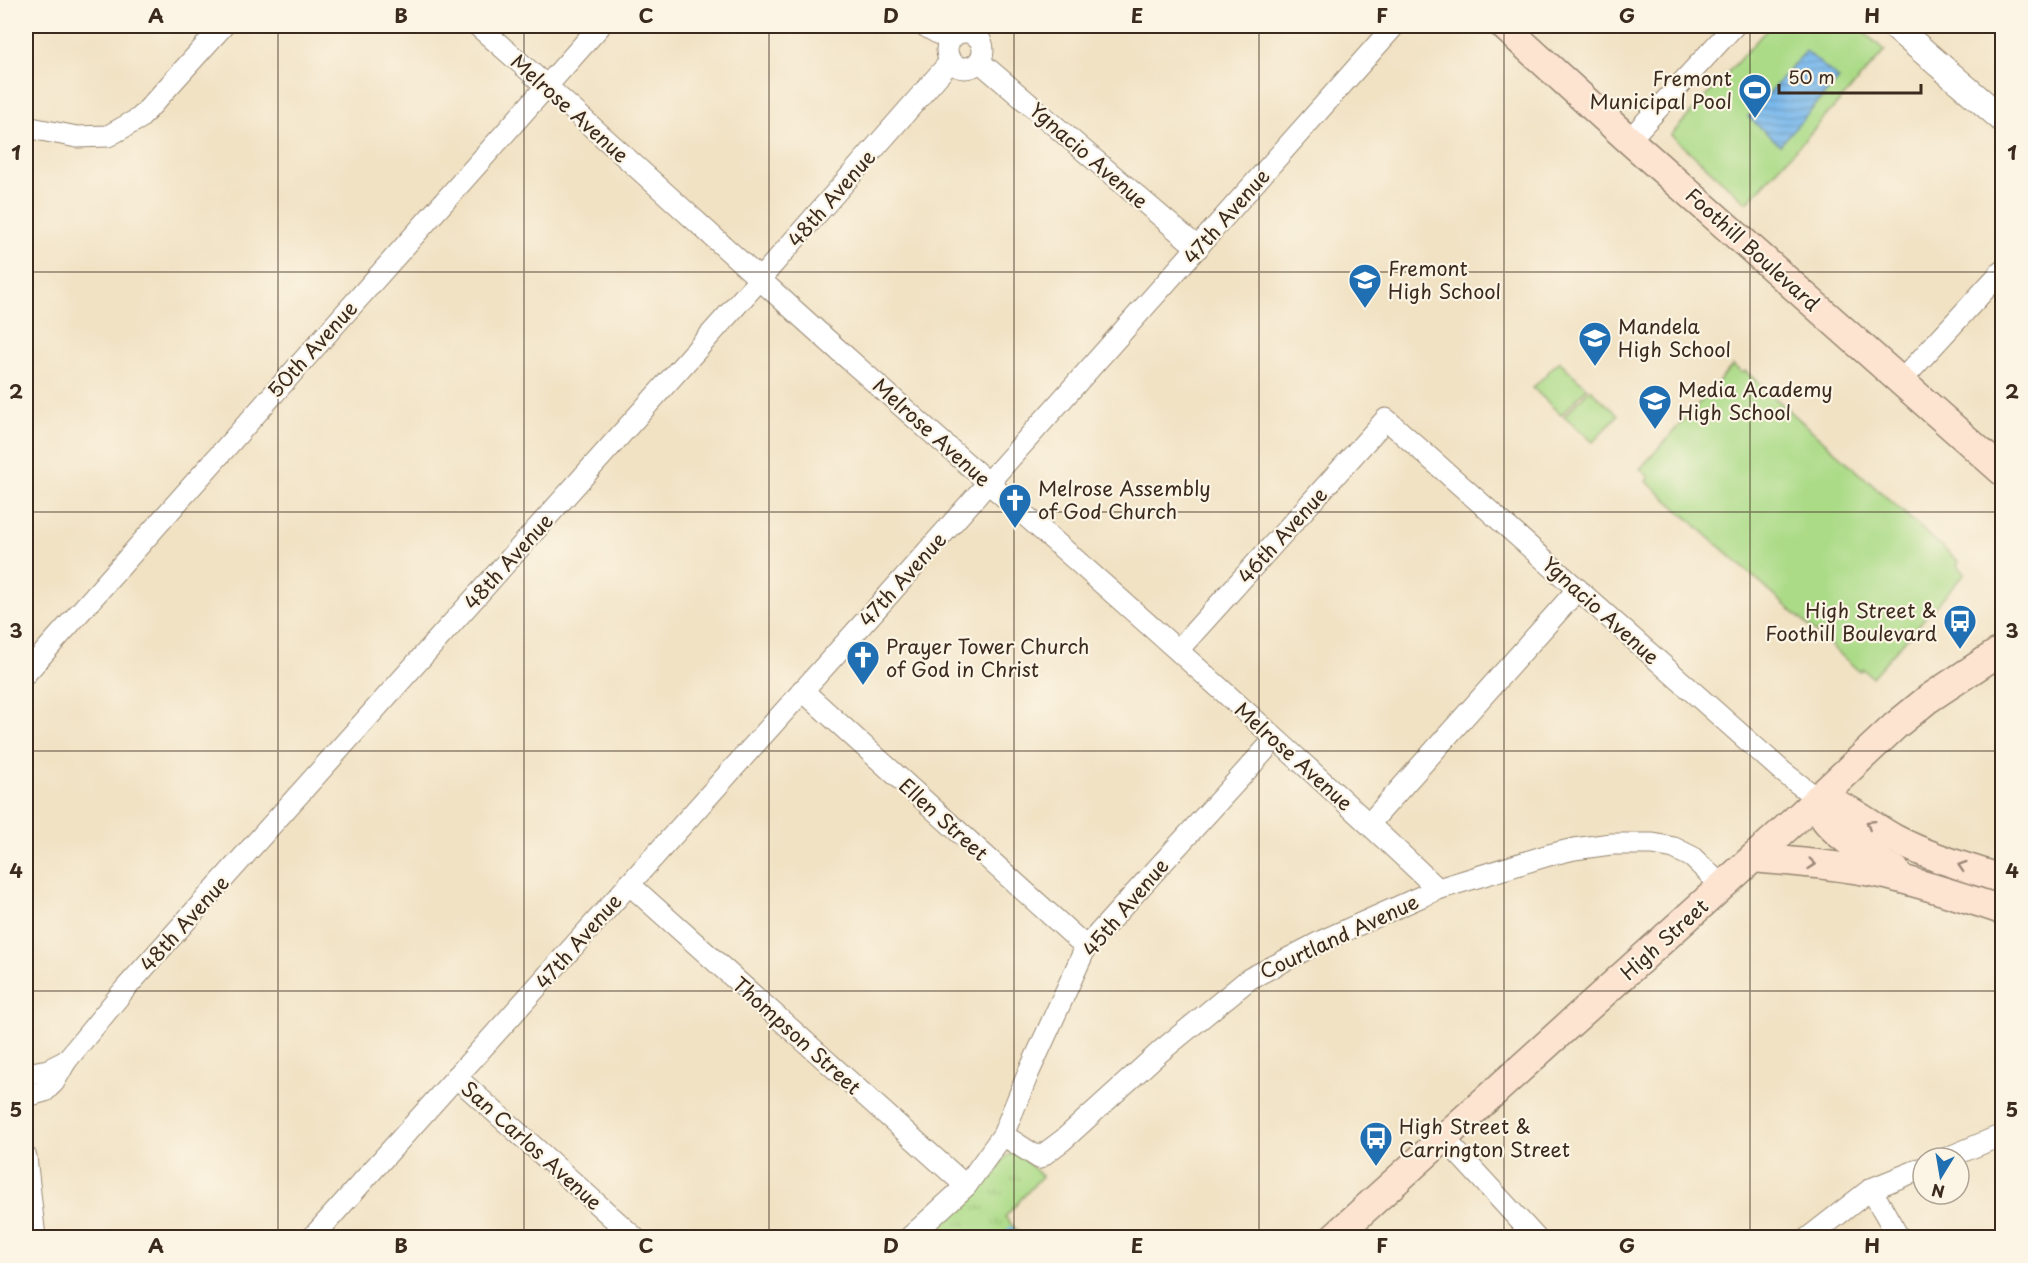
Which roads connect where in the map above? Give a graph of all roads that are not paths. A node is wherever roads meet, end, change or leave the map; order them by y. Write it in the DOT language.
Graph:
graph roads {
  1 [pos="223,26"];
  2 [pos="478,26"];
  3 [pos="600,26"];
  4 [pos="925,26"];
  5 [pos="1394,26"];
  6 [pos="1504,26"];
  7 [pos="1734,26"];
  8 [pos="1894,26"];
  9 [pos="978,30"];
  10 [pos="950,40"];
  11 [pos="950,62"];
  12 [pos="980,62"];
  13 [pos="546,85"];
  14 [pos="2002,119"];
  15 [pos="26,127"];
  16 [pos="1629,140"];
  17 [pos="1198,248"];
  18 [pos="2002,271"];
  19 [pos="760,279"];
  20 [pos="1901,381"];
  21 [pos="1386,419"];
  22 [pos="2002,471"];
  23 [pos="988,482"];
  24 [pos="1578,589"];
  25 [pos="2002,650"];
  26 [pos="1178,651"];
  27 [pos="26,673"];
  28 [pos="802,690"];
  29 [pos="1275,740"];
  30 [pos="1818,799"];
  31 [pos="1369,824"];
  32 [pos="1753,858"];
  33 [pos="2002,879"];
  34 [pos="629,884"];
  35 [pos="1722,886"];
  36 [pos="1438,889"];
  37 [pos="1943,891"];
  38 [pos="2002,910"];
  39 [pos="1086,947"];
  40 [pos="456,1077"];
  41 [pos="27,1086"];
  42 [pos="1003,1135"];
  43 [pos="2002,1135"];
  44 [pos="1444,1137"];
  45 [pos="1971,1148"];
  46 [pos="26,1157"];
  47 [pos="1911,1173"];
  48 [pos="966,1186"];
  49 [pos="1871,1189"];
  50 [pos="34,1237"];
  51 [pos="312,1238"];
  52 [pos="635,1238"];
  53 [pos="909,1238"];
  54 [pos="1333,1238"];
  55 [pos="1536,1238"];
  56 [pos="1808,1238"];
  57 [pos="1899,1238"];
  1 -- 15 [label="street"];
  2 -- 13 [label="street, Melrose Avenue"];
  3 -- 13 [label="street, 50th Avenue"];
  4 -- 10 [label="street"];
  5 -- 17 [label="street, 47th Avenue"];
  6 -- 16 [label="main road, Foothill Boulevard"];
  7 -- 16 [label="street"];
  8 -- 14 [label="street"];
  9 -- 10 [label="street"];
  9 -- 12 [label="street"];
  10 -- 11 [label="street"];
  11 -- 12 [label="street"];
  11 -- 19 [label="street, 48th Avenue"];
  12 -- 17 [label="street, Ygnacio Avenue"];
  13 -- 19 [label="street, Melrose Avenue"];
  13 -- 27 [label="street, 50th Avenue"];
  16 -- 20 [label="main road, Foothill Boulevard"];
  17 -- 23 [label="street, 47th Avenue"];
  18 -- 20 [label="street"];
  19 -- 23 [label="street, Melrose Avenue"];
  19 -- 41 [label="street, 48th Avenue"];
  20 -- 22 [label="main road, Foothill Boulevard"];
  21 -- 24 [label="street, Ygnacio Avenue"];
  21 -- 26 [label="street, 46th Avenue"];
  23 -- 26 [label="street, Melrose Avenue"];
  23 -- 28 [label="street, 47th Avenue"];
  24 -- 30 [label="street, Ygnacio Avenue"];
  24 -- 31 [label="street"];
  25 -- 30 [label="main road, High Street"];
  26 -- 29 [label="street, Melrose Avenue"];
  28 -- 34 [label="street, 47th Avenue"];
  28 -- 39 [label="street, Ellen Street"];
  29 -- 31 [label="street, Melrose Avenue"];
  29 -- 39 [label="street, 45th Avenue"];
  30 -- 32 [label="main road, High Street"];
  33 -- 30 [label="main road, one-way"];
  30 -- 37 [label="main road"];
  31 -- 36 [label="street, Melrose Avenue"];
  32 -- 35 [label="main road, High Street"];
  32 -- 37 [label="main road, one-way"];
  34 -- 40 [label="street, 47th Avenue"];
  34 -- 48 [label="street, Thompson Street"];
  35 -- 36 [label="street, Courtland Avenue"];
  35 -- 44 [label="main road, High Street"];
  36 -- 42 [label="street, Courtland Avenue"];
  37 -- 38 [label="main road"];
  39 -- 42 [label="street, 45th Avenue"];
  40 -- 51 [label="street, 47th Avenue"];
  40 -- 52 [label="street, San Carlos Avenue"];
  42 -- 48 [label="street"];
  43 -- 45 [label="street"];
  44 -- 54 [label="main road, High Street"];
  44 -- 55 [label="street"];
  46 -- 50 [label="street"];
  47 -- 49 [label="street"];
  48 -- 53 [label="street"];
  49 -- 56 [label="street"];
  49 -- 57 [label="street"];
}
